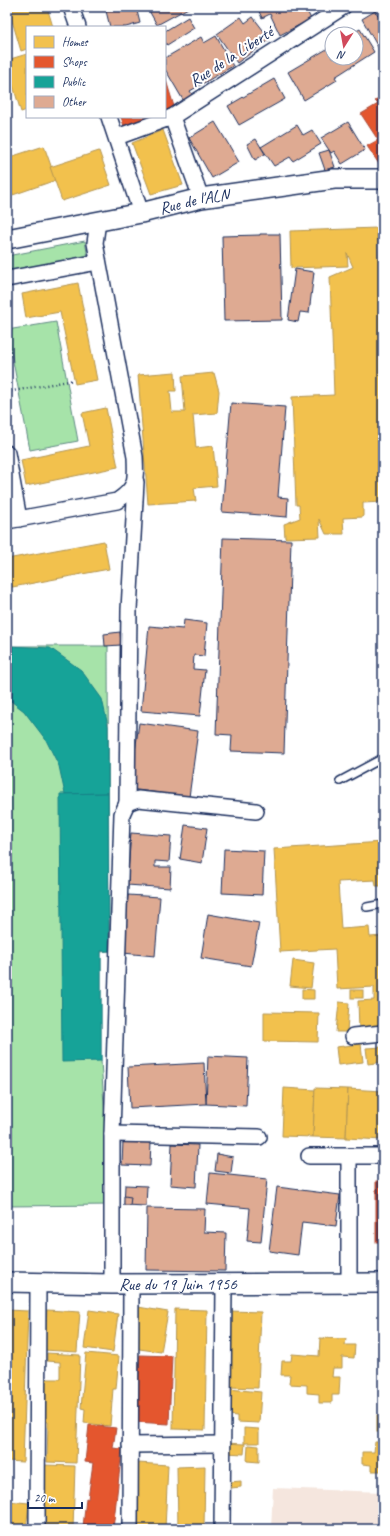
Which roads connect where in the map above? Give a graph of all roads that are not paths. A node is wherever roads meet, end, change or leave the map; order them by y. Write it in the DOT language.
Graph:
graph roads {
  1 [pos="71,7"];
  2 [pos="343,7"];
  3 [pos="78,26"];
  4 [pos="172,117"];
  5 [pos="109,118"];
  6 [pos="116,137"];
  7 [pos="383,179"];
  8 [pos="201,198"];
  9 [pos="141,213"];
  10 [pos="98,221"];
  11 [pos="7,239"];
  12 [pos="98,262"];
  13 [pos="7,279"];
  14 [pos="7,453"];
  15 [pos="136,478"];
  16 [pos="13,520"];
  17 [pos="383,758"];
  18 [pos="340,781"];
  19 [pos="127,803"];
  20 [pos="256,811"];
  21 [pos="383,904"];
  22 [pos="367,907"];
  23 [pos="383,1033"];
  24 [pos="353,1036"];
  25 [pos="112,1134"];
  26 [pos="259,1136"];
  27 [pos="309,1156"];
  28 [pos="349,1156"];
  29 [pos="383,1156"];
  30 [pos="7,1282"];
  31 [pos="38,1282"];
  32 [pos="383,1283"];
  33 [pos="112,1284"];
  34 [pos="131,1284"];
  35 [pos="224,1284"];
  36 [pos="349,1284"];
  37 [pos="222,1444"];
  38 [pos="130,1445"];
  39 [pos="37,1529"];
  40 [pos="130,1529"];
  41 [pos="222,1529"];
  1 -- 3 [label="street"];
  2 -- 4 [label="street, Rue de la Liberté"];
  4 -- 6 [label="street, Rue de la Liberté"];
  4 -- 8 [label="street"];
  5 -- 6 [label="street"];
  6 -- 9 [label="street"];
  7 -- 8 [label="street, Rue de l'ALN"];
  8 -- 9 [label="street, Rue de l'ALN"];
  9 -- 10 [label="street, Rue de l'ALN"];
  10 -- 11 [label="street, Rue de l'ALN"];
  10 -- 12 [label="street"];
  12 -- 13 [label="street"];
  12 -- 15 [label="street"];
  14 -- 16 [label="street"];
  15 -- 16 [label="street"];
  15 -- 19 [label="street"];
  17 -- 18 [label="lane"];
  19 -- 20 [label="street"];
  19 -- 25 [label="street"];
  21 -- 22 [label="lane"];
  23 -- 24 [label="street"];
  25 -- 26 [label="street"];
  25 -- 33 [label="street"];
  27 -- 28 [label="street"];
  28 -- 29 [label="street"];
  28 -- 36 [label="street"];
  30 -- 31 [label="street, Rue du 19 Juin 1956"];
  31 -- 33 [label="street, Rue du 19 Juin 1956"];
  31 -- 39 [label="street"];
  32 -- 36 [label="street, Rue du 19 Juin 1956"];
  33 -- 34 [label="street, Rue du 19 Juin 1956"];
  34 -- 35 [label="street, Rue du 19 Juin 1956"];
  34 -- 38 [label="street"];
  35 -- 36 [label="street, Rue du 19 Juin 1956"];
  35 -- 37 [label="street"];
  37 -- 38 [label="street"];
  37 -- 41 [label="street"];
  38 -- 40 [label="street"];
}
